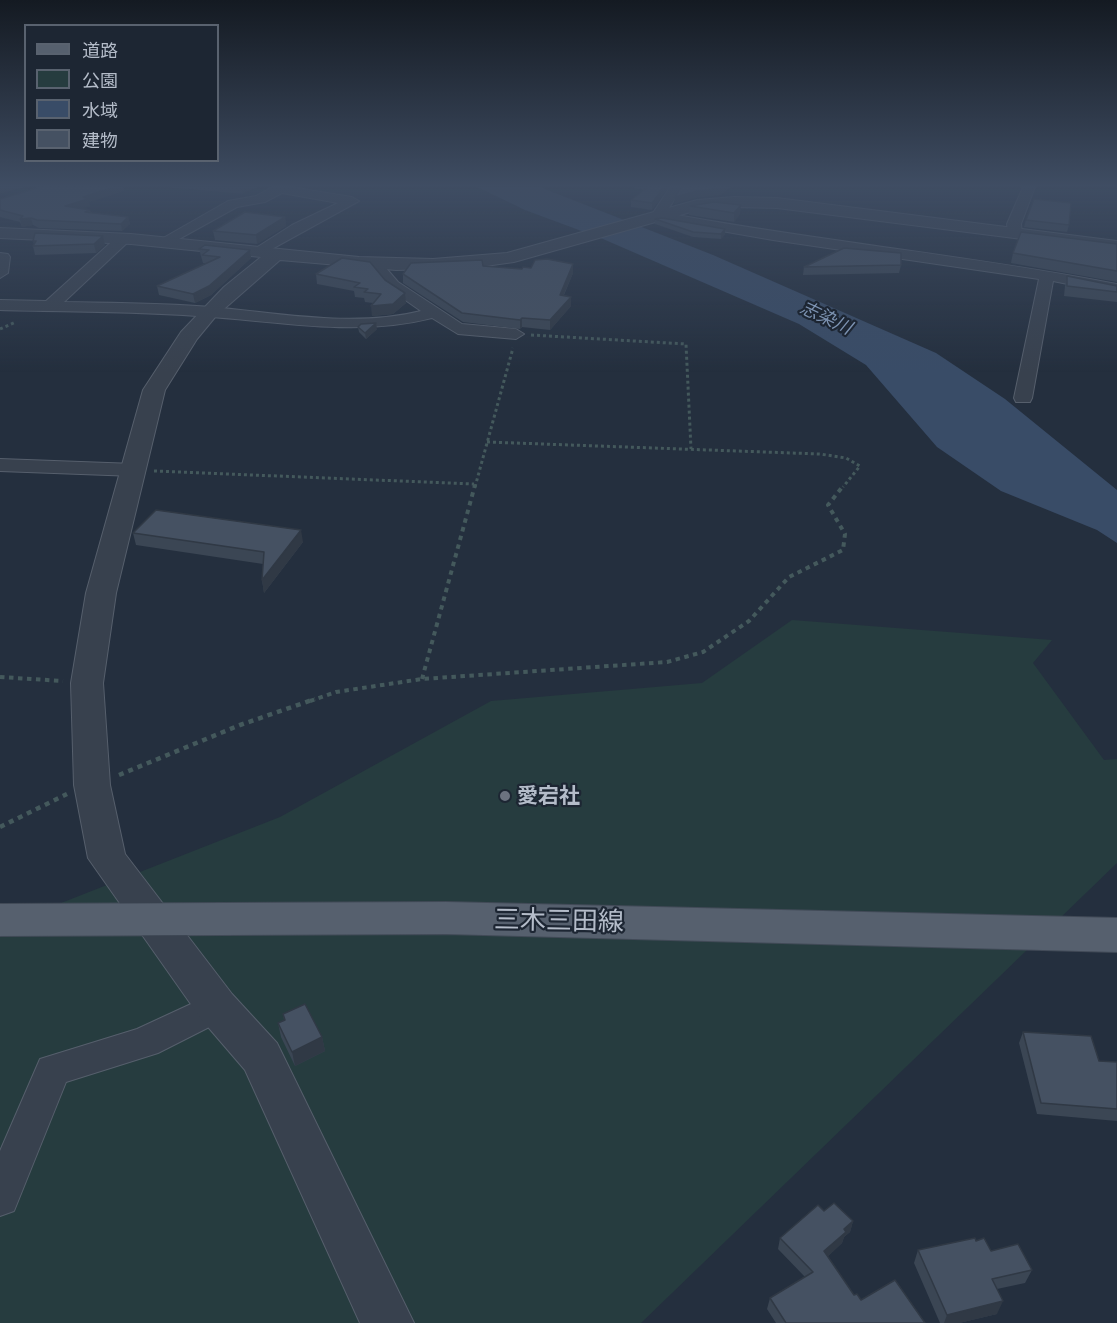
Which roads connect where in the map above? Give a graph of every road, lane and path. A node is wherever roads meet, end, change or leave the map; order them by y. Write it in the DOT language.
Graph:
graph roads {
  1 [pos="111,249"];
  2 [pos="238,249"];
  3 [pos="273,249"];
  4 [pos="545,249"];
  5 [pos="864,249"];
  6 [pos="269,252"];
  7 [pos="3,257"];
  8 [pos="375,264"];
  9 [pos="0,273"];
  10 [pos="1047,275"];
  11 [pos="1117,290"];
  12 [pos="0,305"];
  13 [pos="49,306"];
  14 [pos="209,312"];
  15 [pos="434,313"];
  16 [pos="516,334"];
  17 [pos="1023,398"];
  18 [pos="487,442"];
  19 [pos="692,449"];
  20 [pos="0,465"];
  21 [pos="135,470"];
  22 [pos="474,484"];
  23 [pos="0,677"];
  24 [pos="422,679"];
  25 [pos="87,683"];
  26 [pos="92,785"];
  27 [pos="0,827"];
  28 [pos="150,918"];
  29 [pos="0,920"];
  30 [pos="1117,935"];
  31 [pos="217,1007"];
  32 [pos="0,1197"];
  33 [pos="387,1323"];
  1 -- 13 [label="street"];
  2 -- 6 [label="street"];
  3 -- 6 [label="street"];
  4 -- 8 [label="street"];
  5 -- 10 [label="street"];
  6 -- 8 [label="street"];
  6 -- 14 [label="street"];
  7 -- 9 [label="street"];
  8 -- 15 [label="street"];
  10 -- 11 [label="street"];
  10 -- 17 [label="street"];
  12 -- 13 [label="street"];
  13 -- 14 [label="street"];
  14 -- 15 [label="street"];
  14 -- 21 [label="street"];
  15 -- 16 [label="street"];
  16 -- 18 [label="path"];
  16 -- 19 [label="path"];
  18 -- 19 [label="path"];
  18 -- 22 [label="path"];
  19 -- 24 [label="path"];
  20 -- 21 [label="street"];
  21 -- 22 [label="path"];
  21 -- 25 [label="street"];
  22 -- 24 [label="path"];
  23 -- 25 [label="path"];
  24 -- 26 [label="path"];
  25 -- 26 [label="street"];
  26 -- 27 [label="path"];
  26 -- 28 [label="street"];
  28 -- 29 [label="main road, 三木三田線"];
  28 -- 30 [label="main road, 三木三田線"];
  28 -- 31 [label="street"];
  31 -- 32 [label="street"];
  31 -- 33 [label="street"];
}
